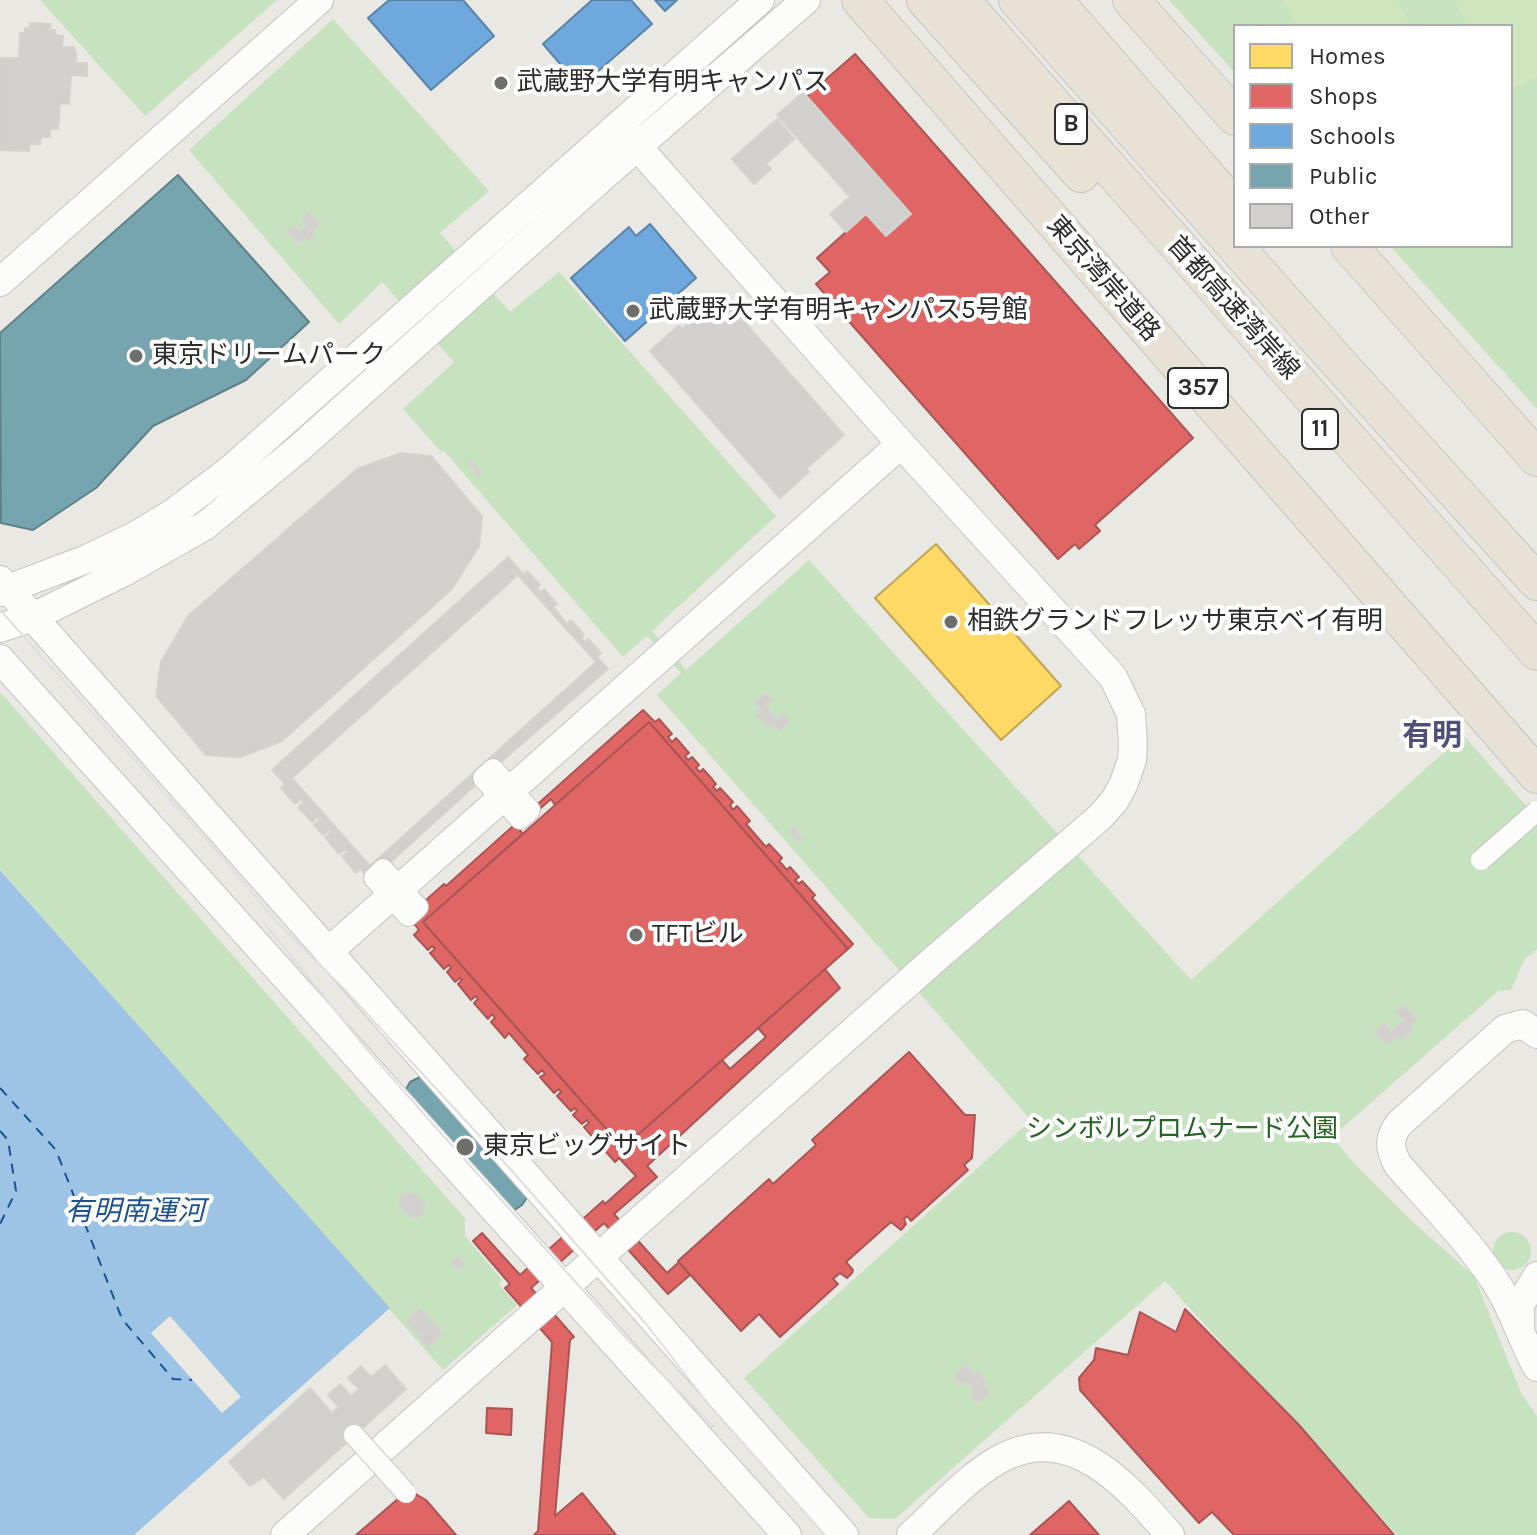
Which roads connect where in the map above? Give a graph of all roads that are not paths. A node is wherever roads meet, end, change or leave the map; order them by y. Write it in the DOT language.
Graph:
graph roads {
  1 [pos="319,0"];
  2 [pos="760,0"];
  3 [pos="806,0"];
  4 [pos="860,0"];
  5 [pos="925,0"];
  6 [pos="961,0"];
  7 [pos="1017,0"];
  8 [pos="1054,0"];
  9 [pos="1131,0"];
  10 [pos="1233,115"];
  11 [pos="628,137"];
  12 [pos="1226,210"];
  13 [pos="1254,248"];
  14 [pos="1266,248"];
  15 [pos="1351,248"];
  16 [pos="1172,256"];
  17 [pos="0,282"];
  18 [pos="1344,369"];
  19 [pos="901,444"];
  20 [pos="1537,458"];
  21 [pos="1537,582"];
  22 [pos="3,587"];
  23 [pos="33,617"];
  24 [pos="0,628"];
  25 [pos="1537,652"];
  26 [pos="0,659"];
  27 [pos="1537,775"];
  28 [pos="1537,811"];
  29 [pos="1481,860"];
  30 [pos="328,952"];
  31 [pos="1537,1034"];
  32 [pos="599,1258"];
  33 [pos="1487,1271"];
  34 [pos="1536,1277"];
  35 [pos="564,1289"];
  36 [pos="1521,1338"];
  37 [pos="1537,1367"];
  38 [pos="354,1435"];
  39 [pos="406,1493"];
  40 [pos="285,1535"];
  41 [pos="787,1535"];
  42 [pos="844,1535"];
  43 [pos="911,1535"];
  44 [pos="1170,1535"];
  1 -- 17 [label="street"];
  2 -- 11 [label="street"];
  3 -- 11 [label="street"];
  4 -- 27 [label="highway, 東京湾岸道路 / 357"];
  5 -- 16 [label="highway, 11"];
  6 -- 16 [label="highway, 首都高速湾岸線 / B"];
  7 -- 12 [label="highway, 首都高速湾岸線 / B"];
  8 -- 12 [label="highway"];
  9 -- 10 [label="highway"];
  11 -- 19 [label="street"];
  11 -- 22 [label="street"];
  11 -- 23 [label="street"];
  13 -- 18 [label="highway, 首都高速湾岸線 / B"];
  14 -- 18 [label="highway"];
  15 -- 20 [label="highway"];
  16 -- 25 [label="highway, 11"];
  18 -- 21 [label="highway, 首都高速湾岸線 / B"];
  19 -- 30 [label="street"];
  19 -- 32 [label="street"];
  22 -- 23 [label="street"];
  23 -- 24 [label="street"];
  23 -- 30 [label="street"];
  26 -- 35 [label="street"];
  28 -- 29 [label="street, bridge"];
  30 -- 32 [label="street"];
  31 -- 33 [label="street"];
  32 -- 35 [label="street"];
  32 -- 42 [label="street"];
  33 -- 34 [label="street"];
  33 -- 36 [label="street"];
  34 -- 36 [label="street"];
  35 -- 40 [label="street"];
  35 -- 41 [label="street"];
  36 -- 37 [label="street"];
  38 -- 39 [label="street, bridge"];
  43 -- 44 [label="street"];
}
